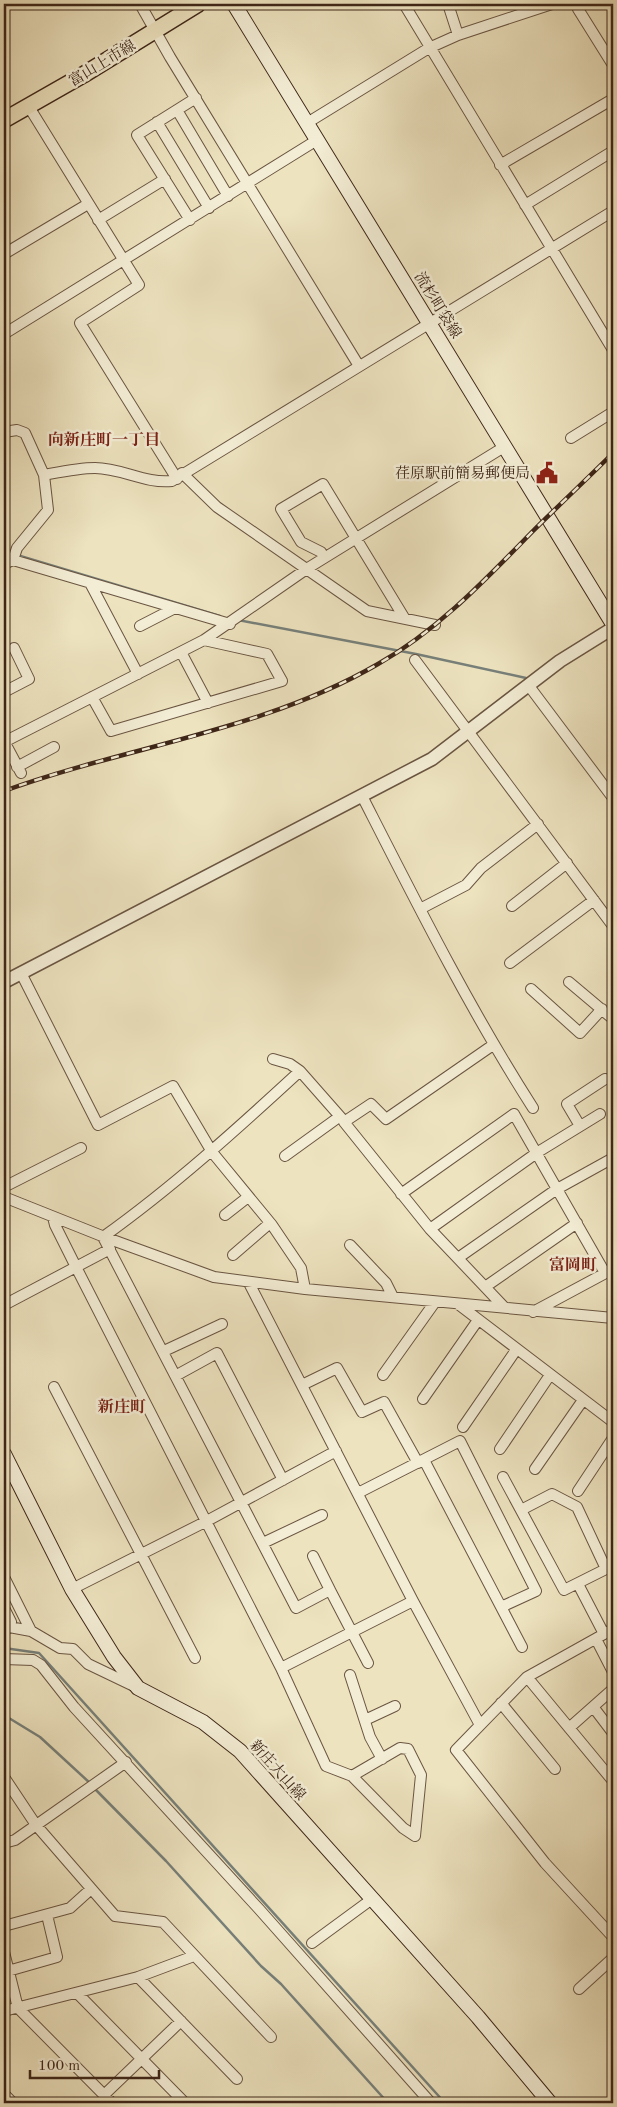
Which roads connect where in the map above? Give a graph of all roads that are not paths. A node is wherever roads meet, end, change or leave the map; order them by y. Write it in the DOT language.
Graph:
graph roads {
  1 [pos="140,4"];
  2 [pos="198,4"];
  3 [pos="234,4"];
  4 [pos="404,4"];
  5 [pos="448,4"];
  6 [pos="552,4"];
  7 [pos="578,4"];
  8 [pos="155,31"];
  9 [pos="458,35"];
  10 [pos="429,48"];
  11 [pos="613,65"];
  12 [pos="196,98"];
  13 [pos="613,99"];
  14 [pos="28,107"];
  15 [pos="177,110"];
  16 [pos="4,120"];
  17 [pos="157,122"];
  18 [pos="307,124"];
  19 [pos="317,140"];
  20 [pos="613,151"];
  21 [pos="500,165"];
  22 [pos="165,179"];
  23 [pos="248,183"];
  24 [pos="228,196"];
  25 [pos="88,204"];
  26 [pos="525,205"];
  27 [pos="209,208"];
  28 [pos="613,211"];
  29 [pos="98,220"];
  30 [pos="190,220"];
  31 [pos="552,249"];
  32 [pos="4,254"];
  33 [pos="124,260"];
  34 [pos="430,323"];
  35 [pos="4,334"];
  36 [pos="613,350"];
  37 [pos="359,366"];
  38 [pos="613,412"];
  39 [pos="4,432"];
  40 [pos="571,438"];
  41 [pos="504,447"];
  42 [pos="44,475"];
  43 [pos="179,476"];
  44 [pos="356,539"];
  45 [pos="324,558"];
  46 [pos="8,562"];
  47 [pos="308,568"];
  48 [pos="90,583"];
  49 [pos="175,608"];
  50 [pos="405,619"];
  51 [pos="612,622"];
  52 [pos="230,624"];
  53 [pos="435,625"];
  54 [pos="140,626"];
  55 [pos="204,640"];
  56 [pos="14,648"];
  57 [pos="182,652"];
  58 [pos="415,660"];
  59 [pos="138,674"];
  60 [pos="529,686"];
  61 [pos="4,692"];
  62 [pos="92,697"];
  63 [pos="208,703"];
  64 [pos="469,732"];
  65 [pos="4,742"];
  66 [pos="54,747"];
  67 [pos="362,796"];
  68 [pos="613,798"];
  69 [pos="538,824"];
  70 [pos="567,864"];
  71 [pos="594,900"];
  72 [pos="512,906"];
  73 [pos="420,909"];
  74 [pos="613,926"];
  75 [pos="510,963"];
  76 [pos="21,972"];
  77 [pos="4,982"];
  78 [pos="569,982"];
  79 [pos="532,989"];
  80 [pos="602,1009"];
  81 [pos="613,1019"];
  82 [pos="493,1045"];
  83 [pos="273,1059"];
  84 [pos="300,1071"];
  85 [pos="605,1078"];
  86 [pos="533,1108"];
  87 [pos="600,1114"];
  88 [pos="342,1119"];
  89 [pos="580,1126"];
  90 [pos="81,1148"];
  91 [pos="212,1152"];
  92 [pos="538,1152"];
  93 [pos="285,1156"];
  94 [pos="613,1158"];
  95 [pos="4,1187"];
  96 [pos="557,1189"];
  97 [pos="401,1194"];
  98 [pos="248,1196"];
  99 [pos="4,1197"];
  100 [pos="225,1214"];
  101 [pos="53,1217"];
  102 [pos="270,1223"];
  103 [pos="577,1223"];
  104 [pos="430,1229"];
  105 [pos="103,1237"];
  106 [pos="350,1245"];
  107 [pos="110,1249"];
  108 [pos="233,1255"];
  109 [pos="458,1258"];
  110 [pos="76,1267"];
  111 [pos="609,1271"];
  112 [pos="249,1283"];
  113 [pos="485,1287"];
  114 [pos="305,1289"];
  115 [pos="393,1297"];
  116 [pos="435,1302"];
  117 [pos="457,1304"];
  118 [pos="4,1305"];
  119 [pos="504,1307"];
  120 [pos="533,1312"];
  121 [pos="613,1318"];
  122 [pos="478,1320"];
  123 [pos="222,1324"];
  124 [pos="516,1350"];
  125 [pos="164,1351"];
  126 [pos="383,1374"];
  127 [pos="177,1375"];
  128 [pos="550,1375"];
  129 [pos="302,1385"];
  130 [pos="54,1387"];
  131 [pos="423,1399"];
  132 [pos="584,1400"];
  133 [pos="613,1422"];
  134 [pos="463,1426"];
  135 [pos="613,1438"];
  136 [pos="500,1449"];
  137 [pos="336,1450"];
  138 [pos="4,1454"];
  139 [pos="421,1462"];
  140 [pos="535,1469"];
  141 [pos="503,1477"];
  142 [pos="283,1480"];
  143 [pos="578,1490"];
  144 [pos="358,1493"];
  145 [pos="242,1502"];
  146 [pos="521,1510"];
  147 [pos="322,1515"];
  148 [pos="205,1522"];
  149 [pos="263,1543"];
  150 [pos="141,1554"];
  151 [pos="313,1556"];
  152 [pos="4,1577"];
  153 [pos="578,1584"];
  154 [pos="72,1589"];
  155 [pos="330,1590"];
  156 [pos="413,1601"];
  157 [pos="501,1607"];
  158 [pos="4,1608"];
  159 [pos="5,1628"];
  160 [pos="31,1631"];
  161 [pos="352,1632"];
  162 [pos="604,1634"];
  163 [pos="522,1648"];
  164 [pos="195,1658"];
  165 [pos="4,1659"];
  166 [pos="368,1663"];
  167 [pos="281,1668"];
  168 [pos="613,1672"];
  169 [pos="350,1675"];
  170 [pos="527,1677"];
  171 [pos="138,1688"];
  172 [pos="613,1689"];
  173 [pos="501,1703"];
  174 [pos="395,1706"];
  175 [pos="594,1708"];
  176 [pos="365,1720"];
  177 [pos="480,1725"];
  178 [pos="568,1728"];
  179 [pos="613,1733"];
  180 [pos="382,1759"];
  181 [pos="126,1762"];
  182 [pos="555,1769"];
  183 [pos="352,1776"];
  184 [pos="4,1777"];
  185 [pos="613,1781"];
  186 [pos="36,1825"];
  187 [pos="4,1843"];
  188 [pos="91,1889"];
  189 [pos="372,1899"];
  190 [pos="47,1915"];
  191 [pos="4,1926"];
  192 [pos="611,1931"];
  193 [pos="312,1943"];
  194 [pos="194,1956"];
  195 [pos="613,1958"];
  196 [pos="5,1961"];
  197 [pos="138,1977"];
  198 [pos="579,1989"];
  199 [pos="76,1993"];
  200 [pos="18,2008"];
  201 [pos="4,2011"];
  202 [pos="181,2021"];
  203 [pos="271,2037"];
  204 [pos="141,2059"];
  205 [pos="237,2079"];
  206 [pos="4,2094"];
  207 [pos="104,2095"];
  208 [pos="13,2103"];
  209 [pos="112,2103"];
  210 [pos="185,2103"];
  211 [pos="431,2103"];
  212 [pos="550,2103"];
  1 -- 8 [label="street"];
  2 -- 8 [label="main road, 富山上市線"];
  3 -- 18 [label="main road, 流杉町袋線"];
  4 -- 10 [label="street"];
  5 -- 9 [label="street"];
  6 -- 9 [label="street"];
  7 -- 11 [label="street"];
  8 -- 12 [label="street"];
  8 -- 14 [label="main road, 富山上市線"];
  9 -- 10 [label="street"];
  10 -- 18 [label="street"];
  10 -- 21 [label="street"];
  12 -- 15 [label="street"];
  12 -- 23 [label="street"];
  13 -- 21 [label="street"];
  14 -- 16 [label="main road, 富山上市線"];
  14 -- 25 [label="street"];
  15 -- 17 [label="street"];
  15 -- 24 [label="street"];
  17 -- 22 [label="street"];
  17 -- 27 [label="street"];
  18 -- 19 [label="main road, 流杉町袋線"];
  19 -- 23 [label="street"];
  19 -- 34 [label="main road, 流杉町袋線"];
  20 -- 26 [label="street"];
  21 -- 26 [label="street"];
  22 -- 29 [label="street"];
  22 -- 30 [label="street"];
  23 -- 24 [label="street"];
  23 -- 37 [label="street"];
  24 -- 27 [label="street"];
  25 -- 29 [label="street"];
  25 -- 32 [label="street"];
  26 -- 31 [label="street"];
  27 -- 30 [label="street"];
  28 -- 31 [label="street"];
  29 -- 33 [label="street"];
  30 -- 33 [label="street"];
  31 -- 34 [label="street"];
  31 -- 36 [label="street"];
  33 -- 35 [label="street"];
  33 -- 43 [label="street"];
  34 -- 37 [label="street"];
  34 -- 41 [label="main road, 流杉町袋線"];
  37 -- 43 [label="street"];
  38 -- 40 [label="street"];
  39 -- 42 [label="street"];
  41 -- 44 [label="street"];
  41 -- 51 [label="main road, 流杉町袋線"];
  42 -- 43 [label="street"];
  42 -- 46 [label="street"];
  43 -- 47 [label="street"];
  44 -- 45 [label="street"];
  44 -- 45 [label="street"];
  44 -- 50 [label="street"];
  45 -- 47 [label="street"];
  46 -- 48 [label="street"];
  47 -- 50 [label="street"];
  47 -- 52 [label="street"];
  48 -- 49 [label="street"];
  48 -- 59 [label="street"];
  49 -- 52 [label="street"];
  49 -- 54 [label="street"];
  50 -- 53 [label="street"];
  51 -- 60 [label="street"];
  52 -- 55 [label="street"];
  55 -- 57 [label="street"];
  55 -- 63 [label="street"];
  56 -- 61 [label="street"];
  57 -- 59 [label="street"];
  57 -- 63 [label="street"];
  58 -- 64 [label="street"];
  59 -- 62 [label="street"];
  60 -- 64 [label="street"];
  60 -- 68 [label="street"];
  62 -- 63 [label="street"];
  62 -- 65 [label="street"];
  64 -- 67 [label="street"];
  64 -- 69 [label="street"];
  65 -- 66 [label="street"];
  67 -- 73 [label="street"];
  67 -- 76 [label="street"];
  69 -- 70 [label="street"];
  69 -- 73 [label="street"];
  70 -- 71 [label="street"];
  70 -- 72 [label="street"];
  71 -- 74 [label="street"];
  71 -- 75 [label="street"];
  73 -- 82 [label="street"];
  76 -- 77 [label="street"];
  76 -- 91 [label="street"];
  78 -- 80 [label="street"];
  79 -- 80 [label="street"];
  80 -- 81 [label="street"];
  82 -- 86 [label="street"];
  82 -- 88 [label="street"];
  83 -- 84 [label="street"];
  84 -- 88 [label="street"];
  84 -- 91 [label="street"];
  85 -- 89 [label="street"];
  87 -- 89 [label="street"];
  88 -- 93 [label="street"];
  88 -- 97 [label="street"];
  89 -- 92 [label="street"];
  90 -- 95 [label="street"];
  91 -- 98 [label="street"];
  91 -- 105 [label="street"];
  92 -- 96 [label="street"];
  92 -- 97 [label="street"];
  92 -- 104 [label="street"];
  94 -- 96 [label="street"];
  96 -- 103 [label="street"];
  96 -- 109 [label="street"];
  97 -- 104 [label="street"];
  98 -- 100 [label="street"];
  98 -- 102 [label="street"];
  99 -- 101 [label="street"];
  101 -- 105 [label="street"];
  101 -- 110 [label="street"];
  102 -- 108 [label="street"];
  102 -- 114 [label="street"];
  103 -- 111 [label="street"];
  103 -- 113 [label="street"];
  104 -- 109 [label="street"];
  105 -- 107 [label="street"];
  105 -- 112 [label="street"];
  106 -- 115 [label="street"];
  107 -- 110 [label="street"];
  107 -- 125 [label="street"];
  109 -- 113 [label="street"];
  110 -- 118 [label="street"];
  110 -- 148 [label="street"];
  111 -- 120 [label="street"];
  112 -- 114 [label="street"];
  112 -- 129 [label="street"];
  113 -- 119 [label="street"];
  114 -- 115 [label="street"];
  115 -- 116 [label="street"];
  116 -- 117 [label="street"];
  116 -- 126 [label="street"];
  117 -- 119 [label="street"];
  117 -- 122 [label="street"];
  119 -- 120 [label="street"];
  120 -- 121 [label="street"];
  122 -- 124 [label="street"];
  122 -- 131 [label="street"];
  123 -- 125 [label="street"];
  124 -- 128 [label="street"];
  124 -- 134 [label="street"];
  125 -- 127 [label="street"];
  127 -- 142 [label="street"];
  127 -- 145 [label="street"];
  128 -- 132 [label="street"];
  128 -- 136 [label="street"];
  129 -- 137 [label="street"];
  129 -- 139 [label="street"];
  130 -- 150 [label="street"];
  132 -- 133 [label="street"];
  132 -- 140 [label="street"];
  135 -- 143 [label="street"];
  137 -- 142 [label="street"];
  137 -- 144 [label="street"];
  138 -- 154 [label="main road, 新庄大山線"];
  139 -- 144 [label="street"];
  139 -- 157 [label="street"];
  139 -- 157 [label="street"];
  141 -- 146 [label="street"];
  142 -- 145 [label="street"];
  144 -- 156 [label="street"];
  145 -- 148 [label="street"];
  145 -- 149 [label="street"];
  146 -- 153 [label="street"];
  146 -- 153 [label="street"];
  147 -- 149 [label="street"];
  148 -- 150 [label="street"];
  148 -- 167 [label="street"];
  149 -- 155 [label="street"];
  150 -- 154 [label="street"];
  150 -- 164 [label="street"];
  151 -- 155 [label="street"];
  152 -- 160 [label="street"];
  153 -- 162 [label="street"];
  154 -- 171 [label="main road, 新庄大山線"];
  155 -- 161 [label="street"];
  156 -- 161 [label="street"];
  156 -- 177 [label="street"];
  157 -- 163 [label="street"];
  158 -- 159 [label="street"];
  159 -- 160 [label="street"];
  160 -- 171 [label="street"];
  161 -- 166 [label="street"];
  161 -- 167 [label="street"];
  162 -- 168 [label="street"];
  162 -- 170 [label="street"];
  165 -- 181 [label="street"];
  167 -- 183 [label="street"];
  169 -- 176 [label="street"];
  170 -- 173 [label="street"];
  170 -- 178 [label="street"];
  171 -- 189 [label="main road, 新庄大山線"];
  172 -- 175 [label="street"];
  173 -- 177 [label="street"];
  173 -- 182 [label="street"];
  174 -- 176 [label="street"];
  175 -- 178 [label="street"];
  175 -- 179 [label="street"];
  176 -- 180 [label="street"];
  177 -- 192 [label="street"];
  178 -- 185 [label="street"];
  180 -- 183 [label="street"];
  180 -- 183 [label="street"];
  181 -- 186 [label="street"];
  181 -- 211 [label="street"];
  184 -- 186 [label="street"];
  186 -- 187 [label="street"];
  186 -- 188 [label="street"];
  188 -- 190 [label="street"];
  188 -- 194 [label="street"];
  189 -- 193 [label="street"];
  189 -- 212 [label="main road, 新庄大山線"];
  190 -- 191 [label="street"];
  190 -- 196 [label="street"];
  194 -- 197 [label="street"];
  194 -- 203 [label="street"];
  195 -- 198 [label="street"];
  196 -- 200 [label="street"];
  197 -- 199 [label="street"];
  197 -- 202 [label="street"];
  199 -- 200 [label="street"];
  199 -- 204 [label="street"];
  200 -- 201 [label="street"];
  200 -- 207 [label="street"];
  202 -- 204 [label="street"];
  202 -- 205 [label="street"];
  204 -- 207 [label="street"];
  204 -- 210 [label="street"];
  206 -- 208 [label="street"];
  207 -- 209 [label="street"];
}
